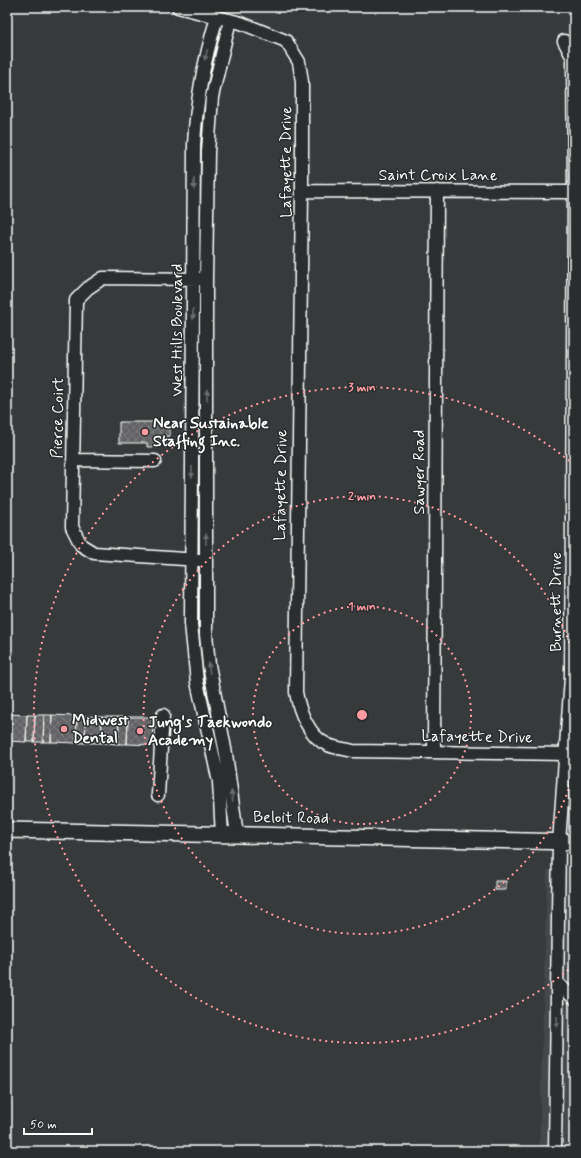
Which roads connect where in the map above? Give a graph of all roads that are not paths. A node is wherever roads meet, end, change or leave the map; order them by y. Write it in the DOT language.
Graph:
graph roads {
  1 [pos="178,7"];
  2 [pos="217,17"];
  3 [pos="230,20"];
  4 [pos="564,41"];
  5 [pos="302,191"];
  6 [pos="437,191"];
  7 [pos="574,192"];
  8 [pos="193,279"];
  9 [pos="206,279"];
  10 [pos="73,460"];
  11 [pos="156,460"];
  12 [pos="192,560"];
  13 [pos="206,561"];
  14 [pos="163,715"];
  15 [pos="434,752"];
  16 [pos="566,754"];
  17 [pos="158,795"];
  18 [pos="7,830"];
  19 [pos="229,835"];
  20 [pos="567,842"];
  21 [pos="558,983"];
  22 [pos="574,998"];
  23 [pos="555,1151"];
  1 -- 2 [label="street, Lafayette Drive"];
  2 -- 3 [label="street, Lafayette Drive"];
  2 -- 8 [label="street, West Hills Boulevard, one-way"];
  3 -- 5 [label="street, Lafayette Drive"];
  3 -- 9 [label="street, West Hills Boulevard"];
  4 -- 7 [label="street, Burnett Drive"];
  5 -- 6 [label="street, Saint Croix Lane"];
  5 -- 15 [label="street, Lafayette Drive"];
  6 -- 7 [label="street, Saint Croix Lane"];
  6 -- 15 [label="street, Sawyer Road"];
  7 -- 16 [label="street, Burnett Drive"];
  8 -- 9 [label="street, Pierce Coirt"];
  8 -- 10 [label="street, Pierce Coirt"];
  8 -- 12 [label="street, West Hills Boulevard, one-way"];
  13 -- 9 [label="street, West Hills Boulevard, one-way"];
  10 -- 11 [label="street"];
  10 -- 12 [label="street, Pierce Coirt"];
  12 -- 13 [label="street, Pierce Coirt"];
  12 -- 19 [label="street, West Hills Boulevard"];
  19 -- 13 [label="street, West Hills Boulevard, one-way"];
  14 -- 17 [label="street"];
  15 -- 16 [label="street, Lafayette Drive"];
  16 -- 20 [label="street, Burnett Drive"];
  18 -- 19 [label="main road, Beloit Road"];
  19 -- 20 [label="main road, Beloit Road"];
  20 -- 21 [label="street, Burnett Drive"];
  21 -- 22 [label="street"];
  21 -- 23 [label="street, Burnett Drive, one-way"];
}
